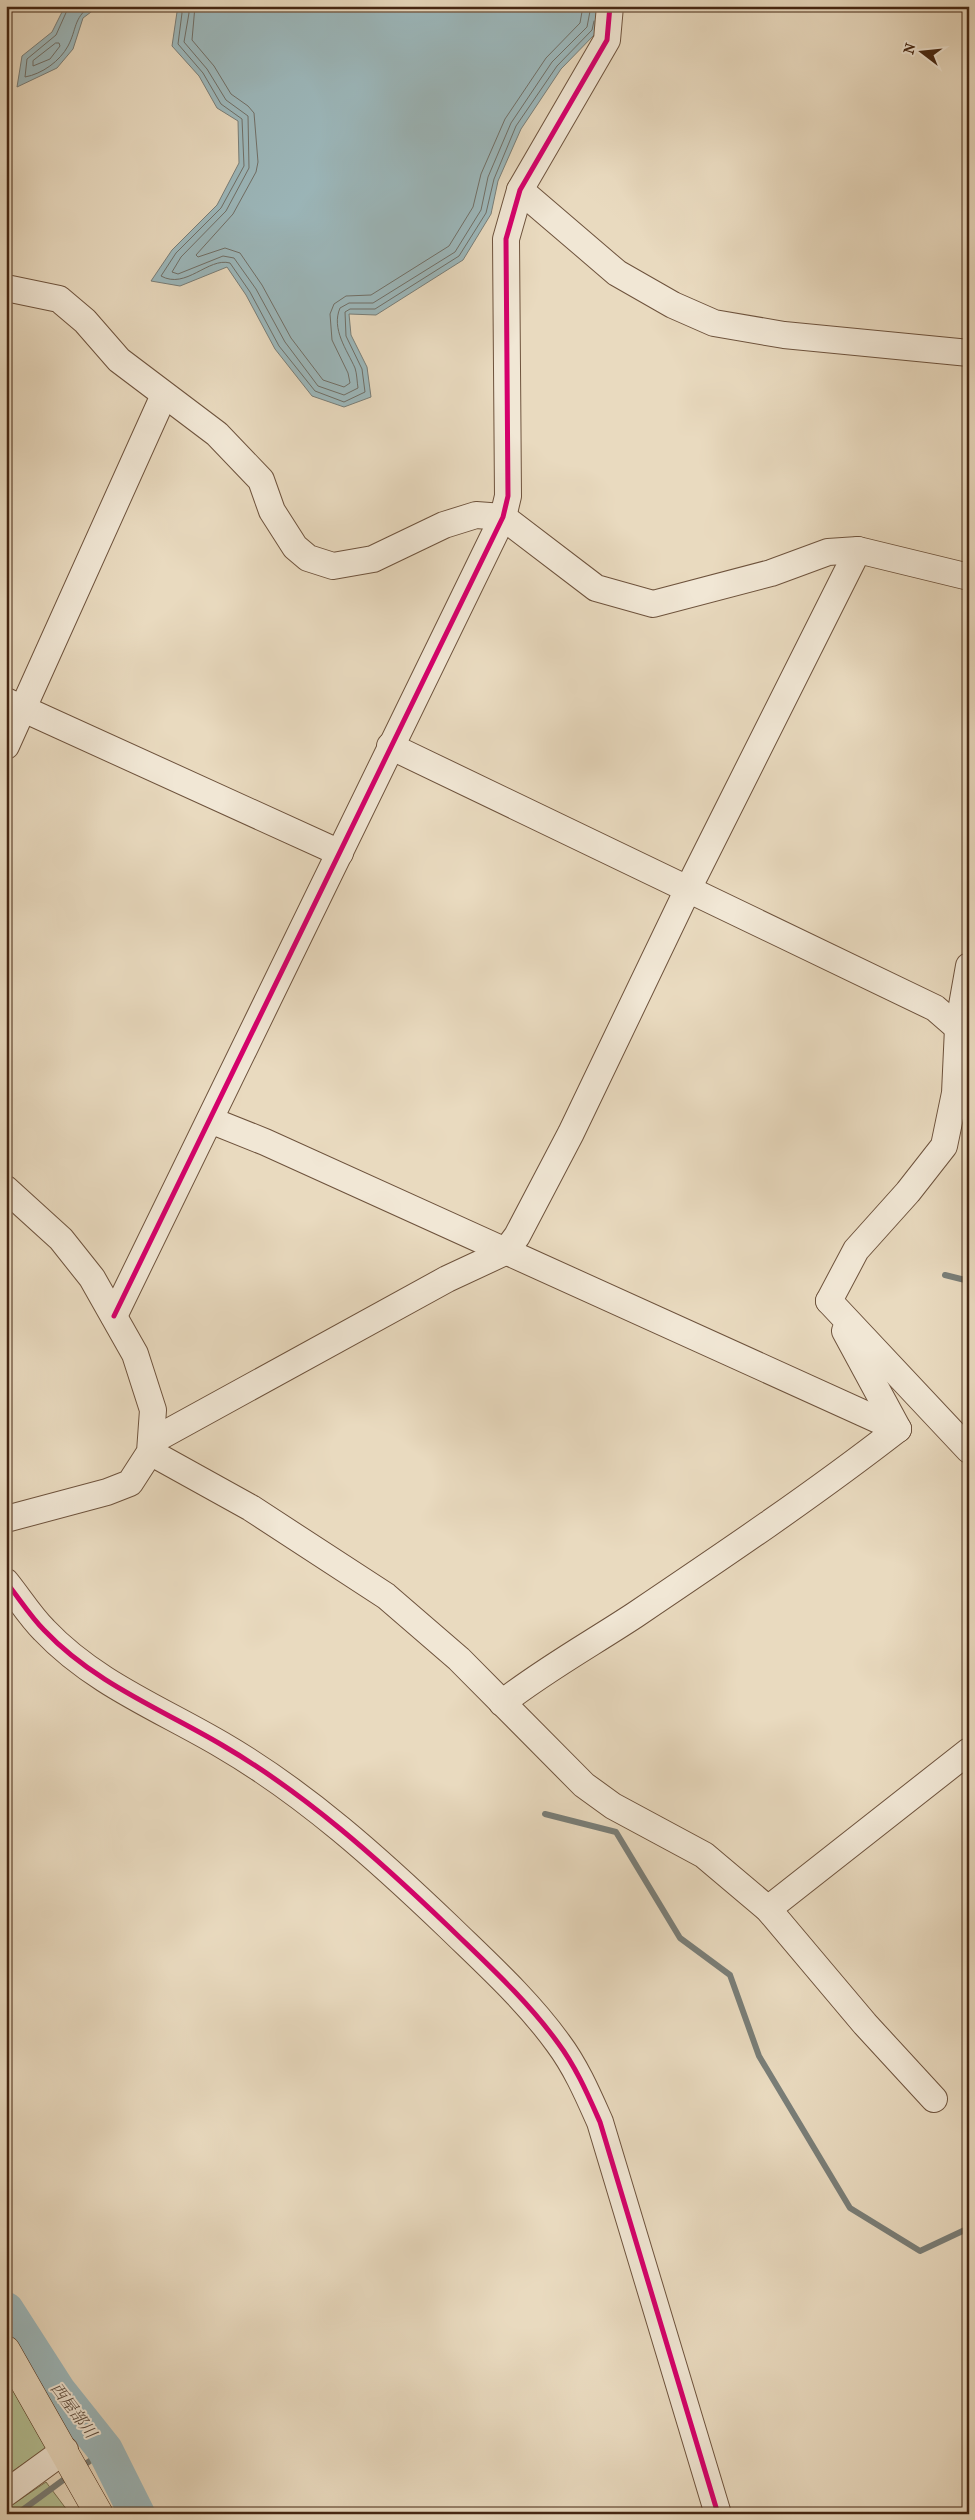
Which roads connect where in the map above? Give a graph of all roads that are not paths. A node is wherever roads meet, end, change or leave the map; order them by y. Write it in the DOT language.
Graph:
graph roads {
  1 [pos="610,6"];
  2 [pos="520,190"];
  3 [pos="6,288"];
  4 [pos="969,353"];
  5 [pos="164,395"];
  6 [pos="503,517"];
  7 [pos="858,550"];
  8 [pos="969,577"];
  9 [pos="15,705"];
  10 [pos="6,746"];
  11 [pos="390,746"];
  12 [pos="340,853"];
  13 [pos="688,889"];
  14 [pos="969,966"];
  15 [pos="958,1028"];
  16 [pos="210,1120"];
  17 [pos="6,1190"];
  18 [pos="505,1252"];
  19 [pos="829,1301"];
  20 [pos="114,1316"];
  21 [pos="898,1429"];
  22 [pos="151,1447"];
  23 [pos="969,1450"];
  24 [pos="6,1519"];
  25 [pos="6,1582"];
  26 [pos="502,1702"];
  27 [pos="969,1751"];
  28 [pos="768,1909"];
  29 [pos="934,2099"];
  30 [pos="6,2350"];
  31 [pos="68,2457"];
  32 [pos="6,2493"];
  33 [pos="99,2514"];
  34 [pos="718,2514"];
  1 -- 2 [label="street"];
  2 -- 4 [label="street"];
  2 -- 6 [label="street"];
  3 -- 5 [label="street"];
  5 -- 6 [label="street"];
  5 -- 9 [label="street"];
  6 -- 7 [label="street"];
  6 -- 11 [label="street"];
  7 -- 8 [label="street"];
  7 -- 13 [label="street"];
  9 -- 10 [label="street"];
  9 -- 12 [label="street"];
  11 -- 12 [label="street"];
  11 -- 13 [label="street"];
  12 -- 16 [label="street"];
  13 -- 15 [label="street"];
  13 -- 18 [label="street"];
  14 -- 15 [label="street"];
  15 -- 19 [label="street"];
  16 -- 18 [label="street"];
  16 -- 20 [label="street"];
  17 -- 20 [label="street"];
  18 -- 21 [label="street"];
  18 -- 22 [label="street"];
  19 -- 21 [label="street"];
  19 -- 23 [label="street"];
  20 -- 22 [label="street"];
  21 -- 26 [label="street"];
  22 -- 24 [label="street"];
  22 -- 26 [label="street"];
  25 -- 34 [label="street"];
  26 -- 28 [label="street"];
  27 -- 28 [label="street"];
  28 -- 29 [label="street"];
  30 -- 31 [label="main road"];
  31 -- 32 [label="street"];
  31 -- 33 [label="main road"];
}
